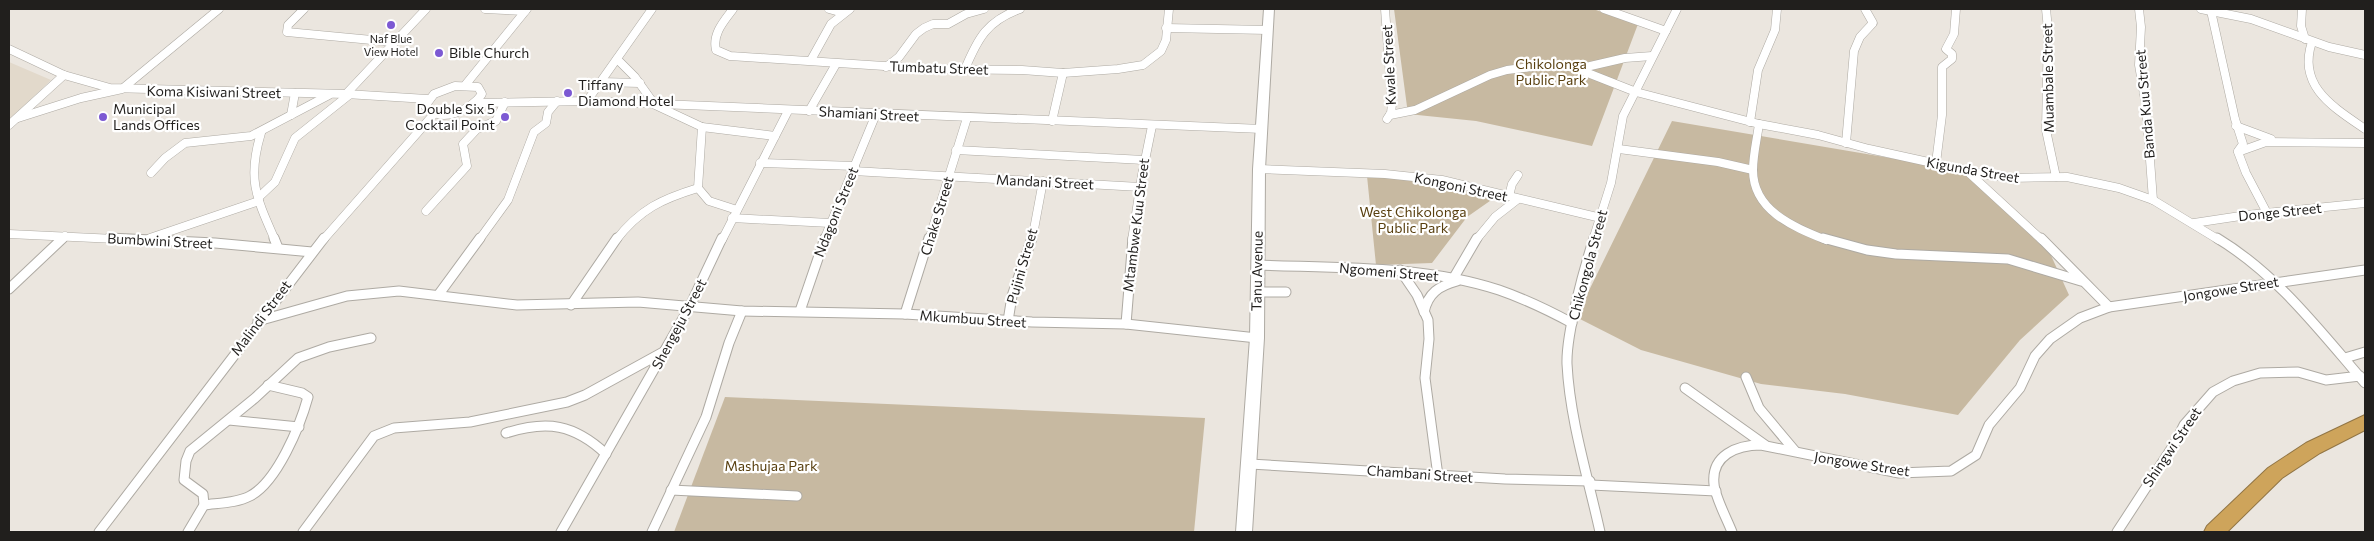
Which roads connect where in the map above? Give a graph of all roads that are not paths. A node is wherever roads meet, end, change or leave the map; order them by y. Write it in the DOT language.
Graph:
graph roads {
  1 [pos="220,9"];
  2 [pos="304,9"];
  3 [pos="426,9"];
  4 [pos="485,9"];
  5 [pos="652,9"];
  6 [pos="733,9"];
  7 [pos="829,9"];
  8 [pos="850,9"];
  9 [pos="984,9"];
  10 [pos="1020,9"];
  11 [pos="1169,9"];
  12 [pos="1269,9"];
  13 [pos="1385,9"];
  14 [pos="1604,9"];
  15 [pos="1677,9"];
  16 [pos="1777,9"];
  17 [pos="1864,9"];
  18 [pos="1956,9"];
  19 [pos="2046,9"];
  20 [pos="2139,9"];
  21 [pos="2201,9"];
  22 [pos="2302,9"];
  23 [pos="526,10"];
  24 [pos="2211,11"];
  25 [pos="843,13"];
  26 [pos="1166,28"];
  27 [pos="1268,30"];
  28 [pos="1666,31"];
  29 [pos="2304,39"];
  30 [pos="393,42"];
  31 [pos="2312,42"];
  32 [pos="9,49"];
  33 [pos="2365,55"];
  34 [pos="1652,56"];
  35 [pos="617,59"];
  36 [pos="811,60"];
  37 [pos="836,64"];
  38 [pos="886,67"];
  39 [pos="1575,68"];
  40 [pos="965,70"];
  41 [pos="1063,73"];
  42 [pos="64,76"];
  43 [pos="600,82"];
  44 [pos="640,83"];
  45 [pos="466,84"];
  46 [pos="122,90"];
  47 [pos="1636,92"];
  48 [pos="295,93"];
  49 [pos="331,94"];
  50 [pos="347,94"];
  51 [pos="427,100"];
  52 [pos="557,100"];
  53 [pos="587,101"];
  54 [pos="505,102"];
  55 [pos="476,103"];
  56 [pos="655,105"];
  57 [pos="788,111"];
  58 [pos="809,111"];
  59 [pos="434,114"];
  60 [pos="876,114"];
  61 [pos="291,115"];
  62 [pos="18,118"];
  63 [pos="967,118"];
  64 [pos="1052,121"];
  65 [pos="1754,123"];
  66 [pos="9,125"];
  67 [pos="1152,126"];
  68 [pos="2236,126"];
  69 [pos="702,127"];
  70 [pos="1262,129"];
  71 [pos="2365,129"];
  72 [pos="261,133"];
  73 [pos="774,136"];
  74 [pos="2278,141"];
  75 [pos="1846,143"];
  76 [pos="2365,144"];
  77 [pos="1619,149"];
  78 [pos="956,150"];
  79 [pos="2238,152"];
  80 [pos="1144,160"];
  81 [pos="760,163"];
  82 [pos="1936,163"];
  83 [pos="854,169"];
  84 [pos="1259,169"];
  85 [pos="1753,170"];
  86 [pos="1966,170"];
  87 [pos="151,173"];
  88 [pos="1518,175"];
  89 [pos="950,176"];
  90 [pos="2056,177"];
  91 [pos="1043,181"];
  92 [pos="1140,187"];
  93 [pos="698,188"];
  94 [pos="1513,197"];
  95 [pos="259,199"];
  96 [pos="2153,200"];
  97 [pos="2365,204"];
  98 [pos="426,211"];
  99 [pos="2267,213"];
  100 [pos="734,214"];
  101 [pos="1601,218"];
  102 [pos="830,223"];
  103 [pos="2194,223"];
  104 [pos="9,234"];
  105 [pos="65,236"];
  106 [pos="145,240"];
  107 [pos="278,248"];
  108 [pos="312,252"];
  109 [pos="1257,265"];
  110 [pos="1400,270"];
  111 [pos="2365,270"];
  112 [pos="1456,280"];
  113 [pos="2081,281"];
  114 [pos="2273,282"];
  115 [pos="9,288"];
  116 [pos="1257,292"];
  117 [pos="1286,292"];
  118 [pos="439,294"];
  119 [pos="571,305"];
  120 [pos="2109,307"];
  121 [pos="689,308"];
  122 [pos="742,311"];
  123 [pos="800,311"];
  124 [pos="1424,312"];
  125 [pos="904,314"];
  126 [pos="258,321"];
  127 [pos="1008,321"];
  128 [pos="1572,323"];
  129 [pos="1126,324"];
  130 [pos="371,338"];
  131 [pos="1257,338"];
  132 [pos="665,351"];
  133 [pos="2365,352"];
  134 [pos="2345,358"];
  135 [pos="1746,377"];
  136 [pos="2363,379"];
  137 [pos="268,385"];
  138 [pos="1685,388"];
  139 [pos="230,420"];
  140 [pos="2365,422"];
  141 [pos="299,427"];
  142 [pos="506,432"];
  143 [pos="1765,446"];
  144 [pos="1795,452"];
  145 [pos="606,454"];
  146 [pos="1250,464"];
  147 [pos="1438,476"];
  148 [pos="1590,483"];
  149 [pos="671,490"];
  150 [pos="1716,491"];
  151 [pos="797,496"];
  152 [pos="204,505"];
  153 [pos="99,532"];
  154 [pos="188,532"];
  155 [pos="303,532"];
  156 [pos="561,532"];
  157 [pos="652,532"];
  158 [pos="1244,532"];
  159 [pos="1600,532"];
  160 [pos="1732,532"];
  161 [pos="2117,532"];
  162 [pos="2214,532"];
  1 -- 46 [label="street"];
  2 -- 30 [label="street"];
  3 -- 30 [label="street"];
  4 -- 23 [label="street"];
  5 -- 35 [label="street"];
  6 -- 36 [label="street, Tumbatu Street"];
  7 -- 25 [label="street"];
  8 -- 25 [label="street"];
  9 -- 38 [label="street"];
  10 -- 40 [label="street"];
  11 -- 26 [label="street, Tumbatu Street"];
  12 -- 27 [label="street, Tanu Avenue"];
  13 -- 39 [label="street, Kwale Street"];
  14 -- 28 [label="street"];
  15 -- 28 [label="street, Chikongola Street"];
  16 -- 65 [label="street"];
  17 -- 75 [label="street"];
  18 -- 82 [label="street"];
  19 -- 90 [label="street, Muambale Street"];
  20 -- 96 [label="street, Banda Kuu Street"];
  21 -- 24 [label="street"];
  22 -- 29 [label="street"];
  23 -- 45 [label="street"];
  24 -- 29 [label="street"];
  24 -- 68 [label="street"];
  25 -- 36 [label="street"];
  26 -- 27 [label="street"];
  26 -- 41 [label="street, Tumbatu Street"];
  27 -- 70 [label="street, Tanu Avenue"];
  28 -- 34 [label="street, Chikongola Street"];
  29 -- 31 [label="street"];
  30 -- 50 [label="street"];
  31 -- 33 [label="street"];
  31 -- 71 [label="street"];
  32 -- 42 [label="street, Koma Kisiwani Street"];
  34 -- 39 [label="street"];
  34 -- 47 [label="street, Chikongola Street"];
  35 -- 43 [label="street"];
  35 -- 44 [label="street"];
  36 -- 37 [label="street, Tumbatu Street"];
  37 -- 38 [label="street, Tumbatu Street"];
  37 -- 58 [label="street"];
  38 -- 40 [label="street, Tumbatu Street"];
  39 -- 47 [label="street"];
  40 -- 41 [label="street, Tumbatu Street"];
  41 -- 64 [label="street"];
  42 -- 46 [label="street, Koma Kisiwani Street"];
  42 -- 62 [label="street"];
  43 -- 44 [label="street"];
  43 -- 53 [label="street"];
  44 -- 56 [label="street"];
  45 -- 51 [label="street"];
  45 -- 55 [label="street"];
  46 -- 48 [label="street, Koma Kisiwani Street"];
  46 -- 62 [label="street"];
  47 -- 65 [label="street, Kigunda Street"];
  47 -- 77 [label="street, Chikongola Street"];
  48 -- 49 [label="street, Koma Kisiwani Street"];
  48 -- 61 [label="street"];
  49 -- 50 [label="street, Koma Kisiwani Street"];
  49 -- 61 [label="street"];
  50 -- 51 [label="street, Koma Kisiwani Street"];
  50 -- 95 [label="street"];
  51 -- 59 [label="street"];
  52 -- 53 [label="street, Shamiani Street"];
  52 -- 54 [label="street, Shamiani Street"];
  52 -- 118 [label="street"];
  53 -- 56 [label="street, Shamiani Street"];
  54 -- 55 [label="street, Shamiani Street"];
  54 -- 98 [label="street"];
  55 -- 59 [label="street"];
  56 -- 57 [label="street, Shamiani Street"];
  56 -- 69 [label="street"];
  57 -- 58 [label="street, Shamiani Street"];
  57 -- 73 [label="street, Shengeju Street"];
  58 -- 60 [label="street, Shamiani Street"];
  59 -- 108 [label="street, Malindi Street"];
  60 -- 63 [label="street, Shamiani Street"];
  60 -- 83 [label="street, Ndagoni Street"];
  61 -- 72 [label="street"];
  62 -- 66 [label="street"];
  63 -- 64 [label="street, Shamiani Street"];
  63 -- 78 [label="street, Chake Street"];
  64 -- 67 [label="street, Shamiani Street"];
  65 -- 75 [label="street, Kigunda Street"];
  65 -- 85 [label="street"];
  67 -- 70 [label="street, Shamiani Street"];
  67 -- 80 [label="street, Mtambwe Kuu Street"];
  68 -- 74 [label="street"];
  68 -- 79 [label="street"];
  69 -- 73 [label="street"];
  69 -- 93 [label="street"];
  70 -- 84 [label="street, Tanu Avenue"];
  72 -- 87 [label="street"];
  72 -- 95 [label="street"];
  73 -- 81 [label="street, Shengeju Street"];
  74 -- 76 [label="street"];
  74 -- 79 [label="street"];
  75 -- 82 [label="street, Kigunda Street"];
  77 -- 85 [label="street"];
  77 -- 101 [label="street, Chikongola Street"];
  78 -- 80 [label="street"];
  78 -- 89 [label="street, Chake Street"];
  79 -- 99 [label="street"];
  80 -- 92 [label="street, Mtambwe Kuu Street"];
  81 -- 83 [label="street, Mandani Street"];
  81 -- 100 [label="street, Shengeju Street"];
  82 -- 86 [label="street, Kigunda Street"];
  83 -- 89 [label="street, Mandani Street"];
  83 -- 102 [label="street, Ndagoni Street"];
  84 -- 94 [label="street, Kongoni Street"];
  84 -- 109 [label="street, Tanu Avenue"];
  85 -- 113 [label="street"];
  86 -- 90 [label="street, Kigunda Street"];
  86 -- 113 [label="street"];
  88 -- 94 [label="street"];
  89 -- 91 [label="street, Mandani Street"];
  89 -- 125 [label="street, Chake Street"];
  90 -- 96 [label="street, Kigunda Street"];
  91 -- 92 [label="street, Mandani Street"];
  91 -- 127 [label="street, Pujini Street"];
  92 -- 129 [label="street, Mtambwe Kuu Street"];
  93 -- 100 [label="street"];
  93 -- 119 [label="street"];
  94 -- 101 [label="street, Kongoni Street"];
  94 -- 112 [label="street"];
  95 -- 106 [label="street"];
  95 -- 107 [label="street"];
  96 -- 103 [label="street, Kigunda Street"];
  97 -- 99 [label="street, Donge Street"];
  99 -- 103 [label="street, Donge Street"];
  100 -- 102 [label="street"];
  100 -- 121 [label="street, Shengeju Street"];
  101 -- 128 [label="street, Chikongola Street"];
  102 -- 123 [label="street, Ndagoni Street"];
  103 -- 114 [label="street, Kigunda Street"];
  104 -- 105 [label="street, Bumbwini Street"];
  105 -- 106 [label="street, Bumbwini Street"];
  105 -- 115 [label="street"];
  106 -- 107 [label="street, Bumbwini Street"];
  107 -- 108 [label="street, Bumbwini Street"];
  108 -- 126 [label="street, Malindi Street"];
  109 -- 110 [label="street, Ngomeni Street"];
  109 -- 116 [label="street, Tanu Avenue"];
  110 -- 112 [label="street, Ngomeni Street"];
  110 -- 124 [label="street"];
  111 -- 114 [label="street, Jongowe Street"];
  112 -- 124 [label="street"];
  112 -- 128 [label="street, Ngomeni Street"];
  113 -- 120 [label="street"];
  114 -- 120 [label="street, Jongowe Street"];
  114 -- 134 [label="street, Kigunda Street"];
  116 -- 117 [label="street"];
  116 -- 131 [label="street, Tanu Avenue"];
  118 -- 119 [label="street, Mkumbuu Street"];
  118 -- 126 [label="street, Mkumbuu Street"];
  119 -- 121 [label="street, Mkumbuu Street"];
  120 -- 144 [label="street, Jongowe Street"];
  121 -- 122 [label="street, Mkumbuu Street"];
  121 -- 132 [label="street, Shengeju Street"];
  122 -- 123 [label="street, Mkumbuu Street"];
  122 -- 149 [label="street"];
  123 -- 125 [label="street, Mkumbuu Street"];
  124 -- 147 [label="street"];
  125 -- 127 [label="street, Mkumbuu Street"];
  126 -- 153 [label="street, Malindi Street"];
  127 -- 129 [label="street, Mkumbuu Street"];
  128 -- 148 [label="street, Chikongola Street"];
  129 -- 131 [label="street, Mkumbuu Street"];
  130 -- 137 [label="street"];
  131 -- 146 [label="street, Tanu Avenue"];
  132 -- 145 [label="street, Shengeju Street"];
  132 -- 155 [label="street"];
  133 -- 134 [label="street"];
  134 -- 136 [label="street, Kigunda Street"];
  135 -- 144 [label="street"];
  136 -- 161 [label="street, Shingwi Street"];
  137 -- 139 [label="street"];
  137 -- 141 [label="street"];
  138 -- 143 [label="street"];
  139 -- 141 [label="street"];
  139 -- 152 [label="street"];
  140 -- 162 [label="highway"];
  141 -- 152 [label="street"];
  142 -- 145 [label="street"];
  143 -- 144 [label="street, Jongowe Street"];
  143 -- 150 [label="street, Jongowe Street"];
  145 -- 156 [label="street, Shengeju Street"];
  146 -- 147 [label="street, Chambani Street"];
  146 -- 158 [label="street, Tanu Avenue"];
  147 -- 148 [label="street, Chambani Street"];
  148 -- 150 [label="street, Chambani Street"];
  148 -- 159 [label="street, Chikongola Street"];
  149 -- 151 [label="street"];
  149 -- 157 [label="street"];
  150 -- 160 [label="street, Jongowe Street"];
  152 -- 154 [label="street"];
}
